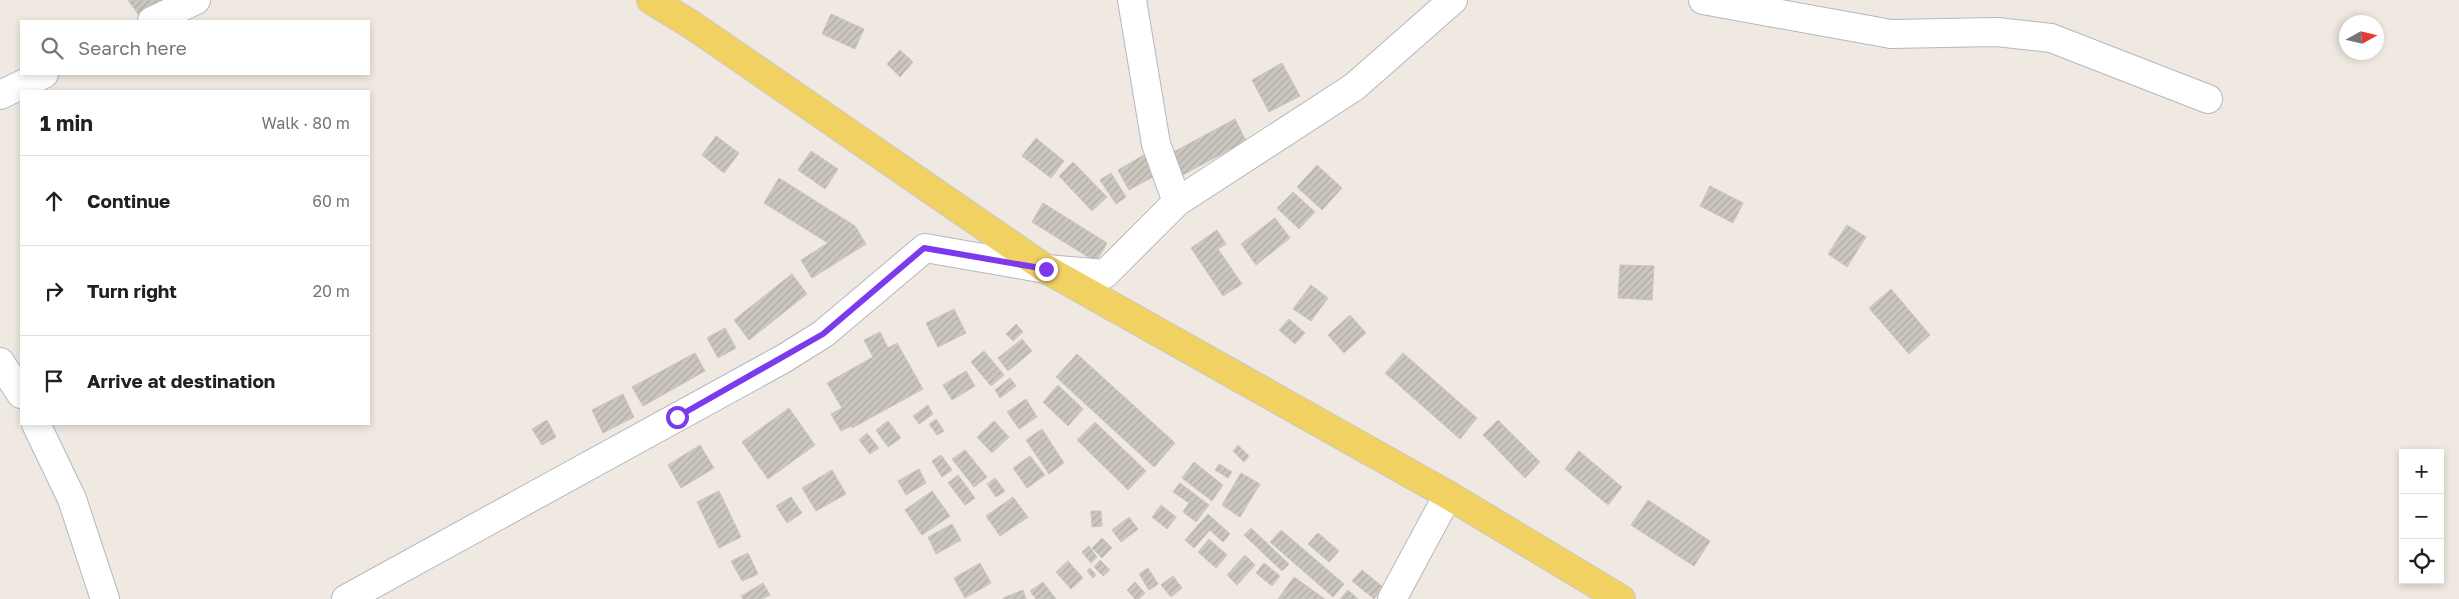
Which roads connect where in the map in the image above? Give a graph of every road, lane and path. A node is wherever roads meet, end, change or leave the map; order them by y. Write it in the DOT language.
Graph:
graph roads {
  1 [pos="196,0"];
  2 [pos="651,0"];
  3 [pos="1132,0"];
  4 [pos="1453,0"];
  5 [pos="1703,0"];
  6 [pos="154,20"];
  7 [pos="42,75"];
  8 [pos="0,95"];
  9 [pos="2208,99"];
  10 [pos="1177,202"];
  11 [pos="1046,269"];
  12 [pos="0,362"];
  13 [pos="20,392"];
  14 [pos="36,425"];
  15 [pos="1448,495"];
  16 [pos="105,599"];
  17 [pos="346,599"];
  18 [pos="1392,599"];
  19 [pos="1621,599"];
  1 -- 6 [label="street"];
  2 -- 11 [label="main road"];
  3 -- 10 [label="street"];
  4 -- 10 [label="street"];
  5 -- 9 [label="street"];
  7 -- 8 [label="street"];
  10 -- 11 [label="street"];
  11 -- 15 [label="main road"];
  11 -- 17 [label="street"];
  12 -- 13 [label="street"];
  14 -- 16 [label="street"];
  15 -- 18 [label="street"];
  15 -- 19 [label="main road"];
}
